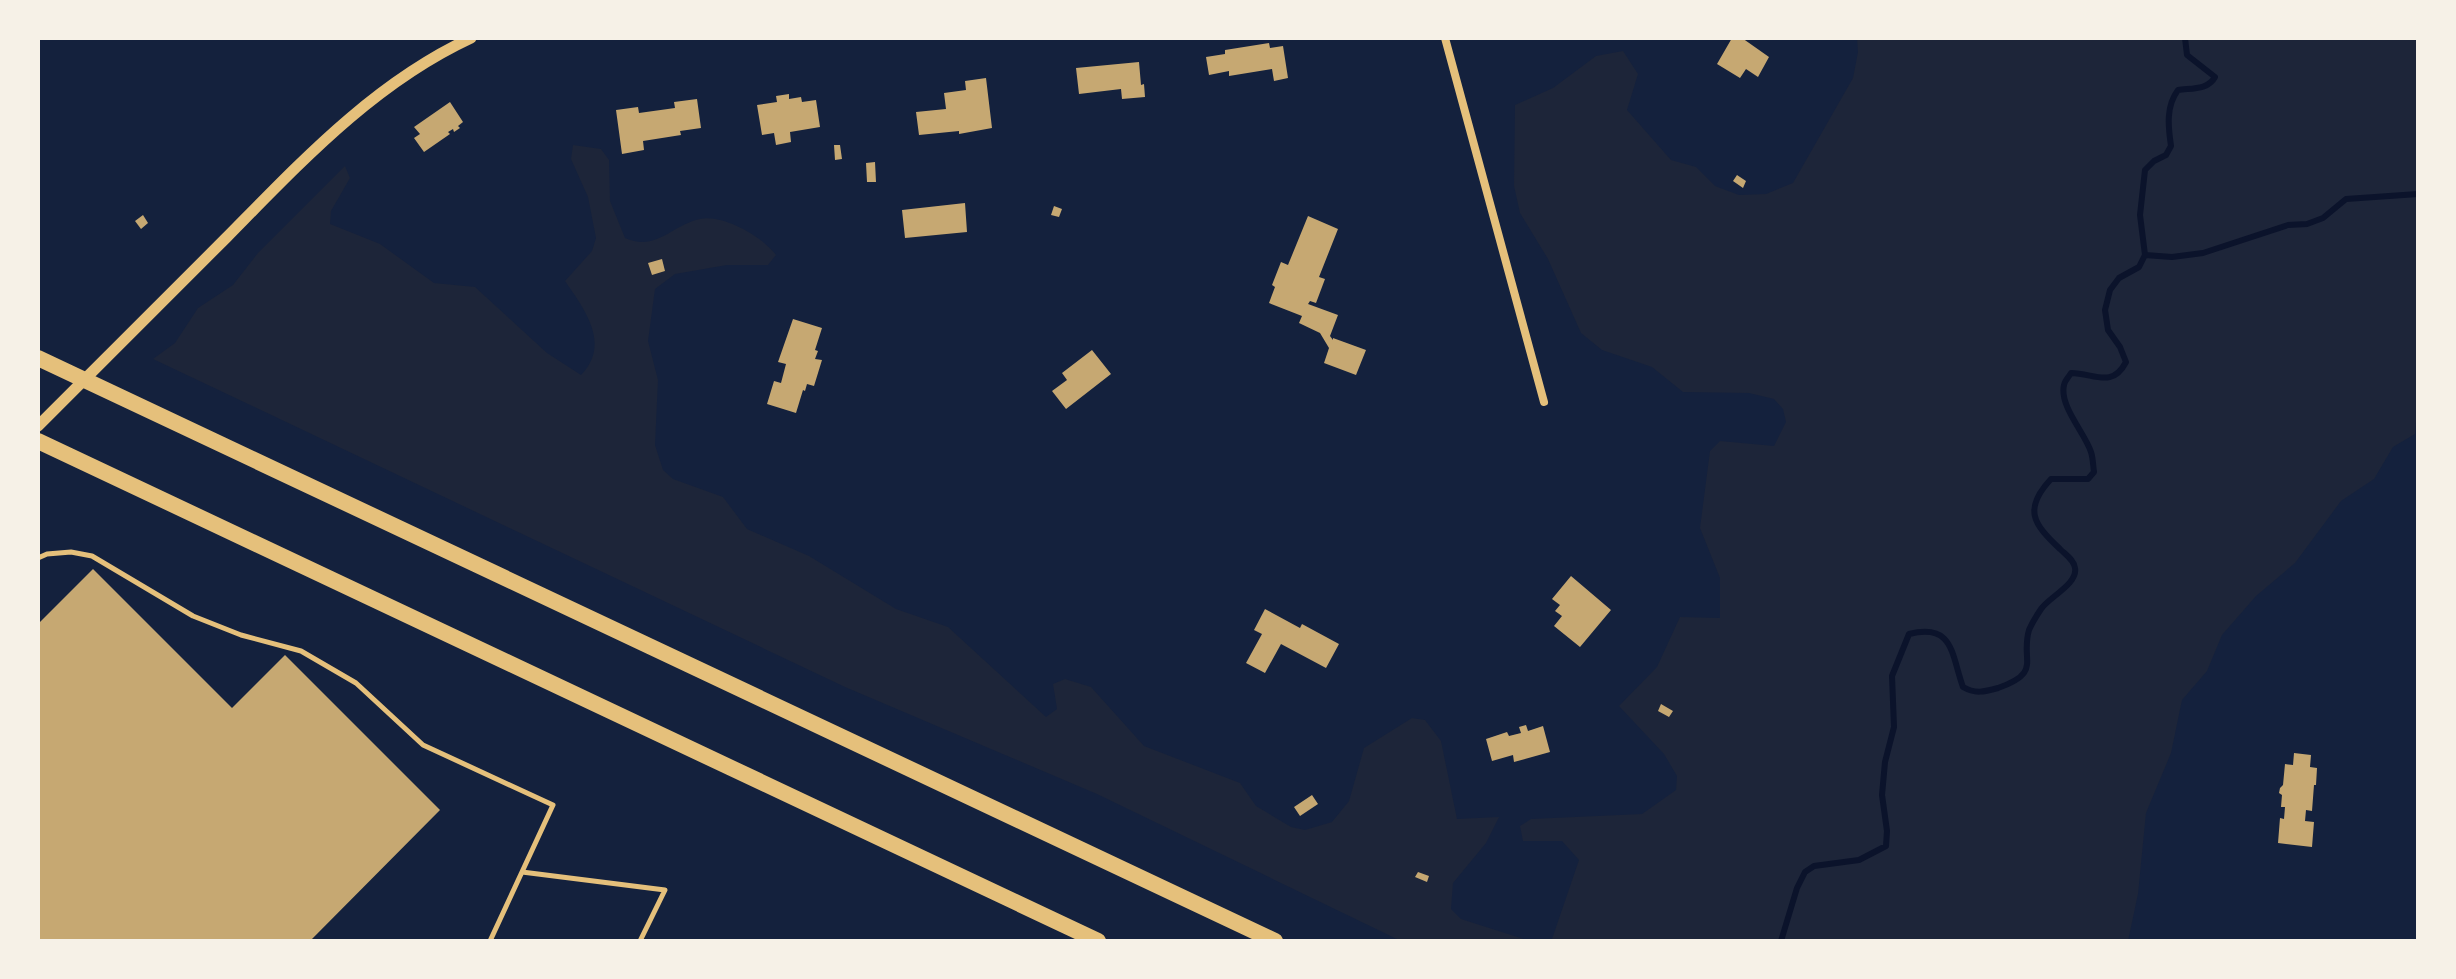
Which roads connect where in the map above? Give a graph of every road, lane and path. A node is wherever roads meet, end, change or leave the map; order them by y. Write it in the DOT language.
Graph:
graph roads {
  1 [pos="1445,38"];
  2 [pos="467,39"];
  3 [pos="38,358"];
  4 [pos="1544,402"];
  5 [pos="38,426"];
  6 [pos="38,441"];
  7 [pos="38,558"];
  8 [pos="522,872"];
  9 [pos="490,941"];
  10 [pos="640,941"];
  11 [pos="1098,941"];
  12 [pos="1275,941"];
  1 -- 4 [label="street"];
  2 -- 5 [label="street"];
  3 -- 12 [label="highway"];
  6 -- 11 [label="highway"];
  7 -- 8 [label="lane"];
  8 -- 9 [label="lane"];
  8 -- 10 [label="lane"];
}
